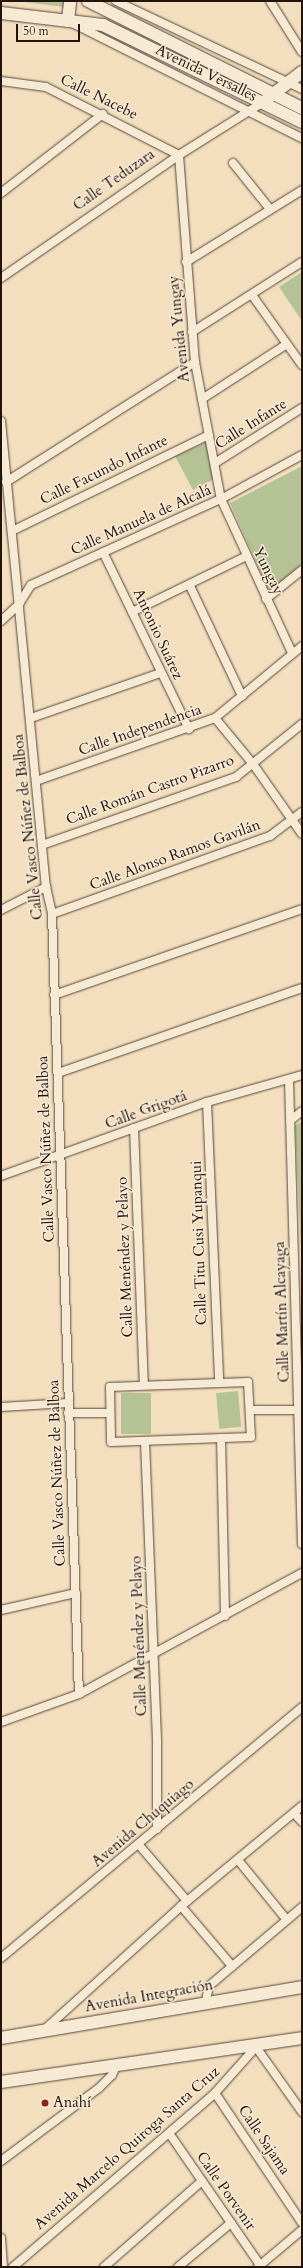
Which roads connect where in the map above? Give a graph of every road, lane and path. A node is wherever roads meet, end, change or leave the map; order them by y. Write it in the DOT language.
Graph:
graph roads {
  1 [pos="70,1"];
  2 [pos="88,1"];
  3 [pos="116,1"];
  4 [pos="270,1"];
  5 [pos="1,13"];
  6 [pos="68,21"];
  7 [pos="302,52"];
  8 [pos="302,72"];
  9 [pos="1,81"];
  10 [pos="288,82"];
  11 [pos="302,89"];
  12 [pos="274,94"];
  13 [pos="262,103"];
  14 [pos="302,108"];
  15 [pos="248,111"];
  16 [pos="103,114"];
  17 [pos="302,122"];
  18 [pos="302,138"];
  19 [pos="179,155"];
  20 [pos="233,163"];
  21 [pos="302,190"];
  22 [pos="1,193"];
  23 [pos="270,209"];
  24 [pos="186,262"];
  25 [pos="302,262"];
  26 [pos="1,278"];
  27 [pos="252,295"];
  28 [pos="192,332"];
  29 [pos="287,344"];
  30 [pos="195,362"];
  31 [pos="302,365"];
  32 [pos="202,399"];
  33 [pos="302,408"];
  34 [pos="1,421"];
  35 [pos="209,435"];
  36 [pos="302,455"];
  37 [pos="215,463"];
  38 [pos="6,482"];
  39 [pos="221,499"];
  40 [pos="12,531"];
  41 [pos="103,552"];
  42 [pos="245,557"];
  43 [pos="302,570"];
  44 [pos="190,586"];
  45 [pos="266,599"];
  46 [pos="19,604"];
  47 [pos="132,612"];
  48 [pos="1,621"];
  49 [pos="302,646"];
  50 [pos="292,653"];
  51 [pos="160,673"];
  52 [pos="242,696"];
  53 [pos="31,718"];
  54 [pos="215,718"];
  55 [pos="302,724"];
  56 [pos="189,729"];
  57 [pos="253,764"];
  58 [pos="36,781"];
  59 [pos="302,812"];
  60 [pos="293,819"];
  61 [pos="302,834"];
  62 [pos="42,845"];
  63 [pos="46,887"];
  64 [pos="302,909"];
  65 [pos="1,910"];
  66 [pos="52,914"];
  67 [pos="302,988"];
  68 [pos="54,995"];
  69 [pos="58,1073"];
  70 [pos="302,1075"];
  71 [pos="289,1080"];
  72 [pos="207,1102"];
  73 [pos="302,1111"];
  74 [pos="291,1120"];
  75 [pos="134,1128"];
  76 [pos="62,1156"];
  77 [pos="1,1176"];
  78 [pos="219,1382"];
  79 [pos="144,1385"];
  80 [pos="68,1404"];
  81 [pos="1,1407"];
  82 [pos="251,1410"];
  83 [pos="299,1410"];
  84 [pos="68,1413"];
  85 [pos="110,1413"];
  86 [pos="221,1438"];
  87 [pos="145,1441"];
  88 [pos="302,1450"];
  89 [pos="300,1464"];
  90 [pos="302,1512"];
  91 [pos="302,1544"];
  92 [pos="302,1573"];
  93 [pos="76,1593"];
  94 [pos="1,1610"];
  95 [pos="225,1616"];
  96 [pos="153,1656"];
  97 [pos="79,1694"];
  98 [pos="302,1707"];
  99 [pos="1,1722"];
  100 [pos="302,1806"];
  101 [pos="294,1813"];
  102 [pos="302,1822"];
  103 [pos="157,1829"];
  104 [pos="139,1845"];
  105 [pos="238,1860"];
  106 [pos="184,1903"];
  107 [pos="302,1907"];
  108 [pos="287,1920"];
  109 [pos="1,1958"];
  110 [pos="232,1966"];
  111 [pos="302,1986"];
  112 [pos="206,2001"];
  113 [pos="40,2033"];
  114 [pos="1,2038"];
  115 [pos="302,2038"];
  116 [pos="256,2047"];
  117 [pos="117,2064"];
  118 [pos="1,2082"];
  119 [pos="215,2093"];
  120 [pos="302,2112"];
  121 [pos="169,2133"];
  122 [pos="1,2161"];
  123 [pos="202,2181"];
  124 [pos="231,2223"];
  125 [pos="302,2223"];
  126 [pos="302,2230"];
  127 [pos="1,2238"];
  128 [pos="259,2266"];
  129 [pos="3,2267"];
  130 [pos="13,2267"];
  131 [pos="104,2267"];
  132 [pos="178,2267"];
  1 -- 6 [label="street"];
  2 -- 12 [label="street, Avenida Versalles"];
  3 -- 10 [label="street, Avenida Versalles"];
  4 -- 7 [label="street"];
  5 -- 6 [label="street"];
  6 -- 13 [label="street, Avenida Versalles"];
  6 -- 15 [label="street, Avenida Versalles"];
  8 -- 10 [label="street"];
  9 -- 16 [label="street, Calle Nacebe"];
  10 -- 11 [label="street, Avenida Versalles"];
  10 -- 12 [label="street"];
  12 -- 13 [label="street"];
  12 -- 14 [label="street, Avenida Versalles"];
  13 -- 15 [label="street, Calle Teduzara"];
  13 -- 17 [label="street, Avenida Versalles"];
  15 -- 18 [label="street, Avenida Versalles"];
  15 -- 19 [label="street, Calle Teduzara"];
  16 -- 19 [label="street, Calle Nacebe"];
  16 -- 22 [label="street"];
  19 -- 24 [label="street, Avenida Yungay"];
  19 -- 26 [label="street, Calle Teduzara"];
  20 -- 23 [label="street"];
  21 -- 23 [label="street"];
  23 -- 24 [label="street"];
  24 -- 28 [label="street, Avenida Yungay"];
  25 -- 27 [label="street"];
  27 -- 28 [label="street"];
  27 -- 29 [label="street"];
  28 -- 30 [label="street, Avenida Yungay"];
  29 -- 31 [label="street"];
  29 -- 32 [label="street"];
  30 -- 32 [label="street, Avenida Yungay"];
  30 -- 38 [label="street"];
  32 -- 35 [label="street, Avenida Yungay"];
  33 -- 37 [label="street, Calle Infante"];
  34 -- 38 [label="street, Calle Vasco Núñez de Balboa"];
  35 -- 37 [label="street, Avenida Yungay"];
  35 -- 40 [label="street, Calle Facundo Infante"];
  36 -- 39 [label="street, Calle Manuela de Alcalá"];
  37 -- 39 [label="street, Avenida Yungay"];
  38 -- 40 [label="street, Calle Vasco Núñez de Balboa"];
  39 -- 41 [label="street, Calle Manuela de Alcalá"];
  39 -- 42 [label="street, Yungay"];
  40 -- 46 [label="street, Calle Vasco Núñez de Balboa"];
  41 -- 46 [label="street, Calle Manuela de Alcalá"];
  41 -- 47 [label="street, Antonio Suárez"];
  42 -- 44 [label="street"];
  42 -- 45 [label="street, Yungay"];
  43 -- 45 [label="street"];
  44 -- 47 [label="street"];
  44 -- 52 [label="street"];
  45 -- 50 [label="street, Yungay"];
  46 -- 48 [label="street, Calle Manuela de Alcalá"];
  46 -- 53 [label="street, Calle Vasco Núñez de Balboa"];
  47 -- 51 [label="street, Antonio Suárez"];
  49 -- 50 [label="street, Calle Independencia"];
  50 -- 52 [label="street, Calle Independencia"];
  51 -- 53 [label="street"];
  51 -- 56 [label="street, Antonio Suárez"];
  52 -- 54 [label="street, Calle Independencia"];
  53 -- 58 [label="street, Calle Vasco Núñez de Balboa"];
  54 -- 56 [label="street, Calle Independencia"];
  54 -- 57 [label="street"];
  55 -- 57 [label="street, Calle Román Castro Pizarro"];
  56 -- 58 [label="street, Calle Independencia"];
  57 -- 60 [label="street"];
  57 -- 62 [label="street, Calle Román Castro Pizarro"];
  58 -- 62 [label="street, Calle Vasco Núñez de Balboa"];
  59 -- 60 [label="street, Calle Alonso Ramos Gavilán"];
  60 -- 61 [label="street"];
  60 -- 66 [label="street, Calle Alonso Ramos Gavilán"];
  62 -- 63 [label="street, Calle Vasco Núñez de Balboa"];
  63 -- 65 [label="street"];
  63 -- 66 [label="street, Calle Vasco Núñez de Balboa"];
  64 -- 68 [label="street"];
  66 -- 68 [label="street, Calle Vasco Núñez de Balboa"];
  67 -- 69 [label="street"];
  68 -- 69 [label="street, Calle Vasco Núñez de Balboa"];
  69 -- 76 [label="street, Calle Vasco Núñez de Balboa"];
  70 -- 71 [label="street, Calle Grigotá"];
  71 -- 72 [label="street, Calle Grigotá"];
  71 -- 74 [label="street, Calle Martín Alcayaga"];
  72 -- 75 [label="street, Calle Grigotá"];
  72 -- 78 [label="street, Calle Titu Cusi Yupanqui"];
  73 -- 74 [label="street"];
  74 -- 83 [label="street, Calle Martín Alcayaga"];
  75 -- 76 [label="street, Calle Grigotá"];
  75 -- 79 [label="street, Calle Menéndez y Pelayo"];
  76 -- 77 [label="street, Calle Grigotá"];
  76 -- 80 [label="street, Calle Vasco Núñez de Balboa"];
  78 -- 79 [label="street"];
  78 -- 82 [label="street"];
  79 -- 85 [label="street"];
  80 -- 81 [label="street"];
  80 -- 84 [label="street, Calle Vasco Núñez de Balboa"];
  82 -- 83 [label="street"];
  82 -- 86 [label="street"];
  83 -- 89 [label="street, Calle Martín Alcayaga"];
  84 -- 85 [label="street"];
  84 -- 93 [label="street, Calle Vasco Núñez de Balboa"];
  85 -- 87 [label="street"];
  86 -- 87 [label="street"];
  86 -- 95 [label="street"];
  87 -- 96 [label="street, Calle Menéndez y Pelayo"];
  88 -- 89 [label="street"];
  89 -- 90 [label="street, Calle Martín Alcayaga"];
  90 -- 91 [label="street, Calle Martín Alcayaga"];
  92 -- 95 [label="street"];
  93 -- 94 [label="street"];
  93 -- 97 [label="street, Calle Vasco Núñez de Balboa"];
  95 -- 96 [label="street"];
  96 -- 97 [label="street"];
  96 -- 103 [label="street, Calle Menéndez y Pelayo"];
  97 -- 99 [label="street"];
  98 -- 103 [label="street, Avenida Chuquiago"];
  100 -- 101 [label="street"];
  101 -- 102 [label="street"];
  101 -- 105 [label="street"];
  103 -- 104 [label="street, Avenida Chuquiago"];
  104 -- 106 [label="street"];
  104 -- 109 [label="street, Avenida Chuquiago"];
  105 -- 106 [label="street"];
  105 -- 108 [label="street"];
  106 -- 110 [label="street"];
  106 -- 113 [label="street"];
  107 -- 108 [label="street"];
  108 -- 110 [label="street"];
  110 -- 112 [label="street"];
  111 -- 112 [label="street, Avenida Integración"];
  112 -- 113 [label="street, Avenida Integración"];
  113 -- 114 [label="street, Avenida Integración"];
  115 -- 116 [label="street"];
  116 -- 117 [label="street"];
  116 -- 119 [label="street, Avenida Marcelo Quiroga Santa Cruz"];
  116 -- 120 [label="street"];
  117 -- 118 [label="street"];
  117 -- 122 [label="street"];
  119 -- 121 [label="street, Avenida Marcelo Quiroga Santa Cruz"];
  119 -- 125 [label="street, Calle Sajama"];
  121 -- 123 [label="street, Calle Porvenir"];
  121 -- 130 [label="street, Avenida Marcelo Quiroga Santa Cruz"];
  123 -- 124 [label="street, Calle Porvenir"];
  123 -- 131 [label="street"];
  124 -- 128 [label="street, Calle Porvenir"];
  124 -- 132 [label="street"];
  126 -- 128 [label="street"];
  127 -- 129 [label="street"];
}
